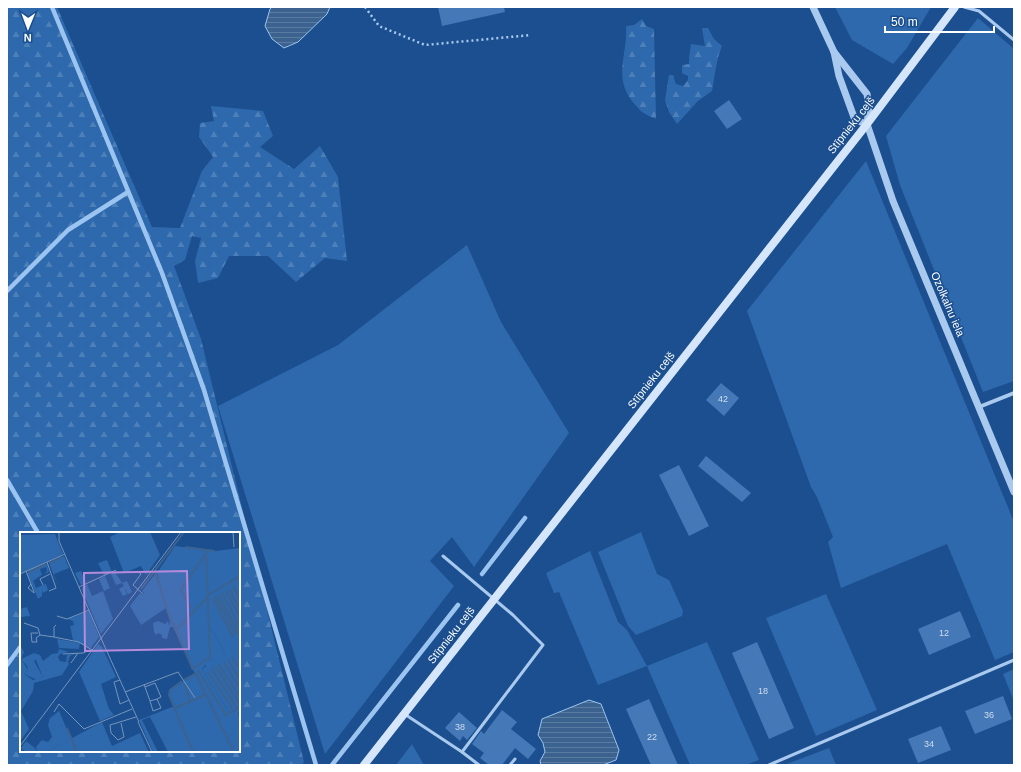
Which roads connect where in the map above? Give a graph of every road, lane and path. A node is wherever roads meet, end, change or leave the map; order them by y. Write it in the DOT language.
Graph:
graph roads {
  1 [pos="365,7"];
  2 [pos="813,7"];
  3 [pos="954,7"];
  4 [pos="964,7"];
  5 [pos="983,7"];
  6 [pos="979,11"];
  7 [pos="531,35"];
  8 [pos="1014,40"];
  9 [pos="834,52"];
  10 [pos="867,124"];
  11 [pos="1014,393"];
  12 [pos="979,407"];
  13 [pos="1014,492"];
  14 [pos="443,556"];
  15 [pos="494,598"];
  16 [pos="1014,660"];
  17 [pos="404,714"];
  18 [pos="462,752"];
  19 [pos="515,759"];
  20 [pos="364,765"];
  21 [pos="479,765"];
  22 [pos="510,765"];
  23 [pos="769,765"];
  1 -- 7 [label="path"];
  2 -- 9 [label="street"];
  3 -- 10 [label="main road, Stīpnieku ceļš"];
  4 -- 6 [label="lane"];
  5 -- 6 [label="lane"];
  6 -- 8 [label="lane"];
  9 -- 10 [label="street"];
  9 -- 10 [label="street"];
  10 -- 12 [label="street, Ozolkalnu iela"];
  10 -- 15 [label="main road, Stīpnieku ceļš"];
  11 -- 12 [label="street"];
  12 -- 13 [label="street, Ozolkalnu iela"];
  14 -- 15 [label="lane"];
  15 -- 17 [label="main road, Stīpnieku ceļš"];
  15 -- 18 [label="lane"];
  16 -- 23 [label="lane"];
  17 -- 18 [label="lane"];
  17 -- 20 [label="main road, Stīpnieku ceļš"];
  18 -- 21 [label="lane"];
  19 -- 22 [label="lane"];
}
